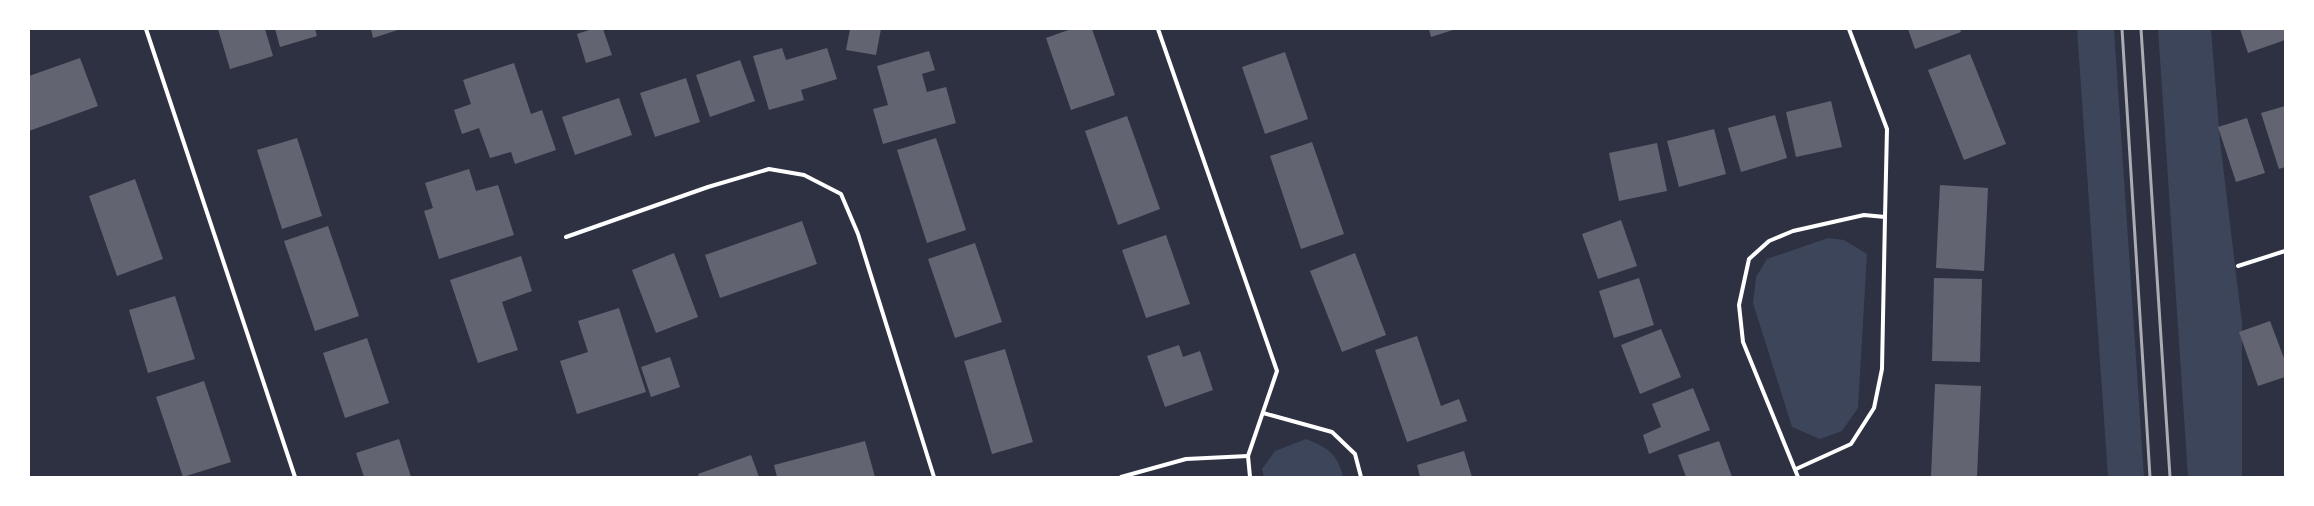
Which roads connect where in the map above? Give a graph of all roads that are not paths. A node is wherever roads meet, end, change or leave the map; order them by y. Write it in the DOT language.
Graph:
graph roads {
  1 [pos="146,29"];
  2 [pos="1158,29"];
  3 [pos="1849,29"];
  4 [pos="1885,217"];
  5 [pos="566,237"];
  6 [pos="2285,251"];
  7 [pos="2238,266"];
  8 [pos="1263,414"];
  9 [pos="1248,456"];
  10 [pos="1796,469"];
  11 [pos="295,477"];
  12 [pos="934,477"];
  13 [pos="1122,477"];
  14 [pos="1250,477"];
  15 [pos="1361,477"];
  16 [pos="1798,477"];
  1 -- 11 [label="street"];
  2 -- 8 [label="street"];
  3 -- 4 [label="street"];
  4 -- 10 [label="street"];
  4 -- 10 [label="street"];
  5 -- 12 [label="street"];
  6 -- 7 [label="street"];
  8 -- 9 [label="street"];
  8 -- 15 [label="street"];
  9 -- 13 [label="street"];
  9 -- 14 [label="street"];
  10 -- 16 [label="street"];
}
